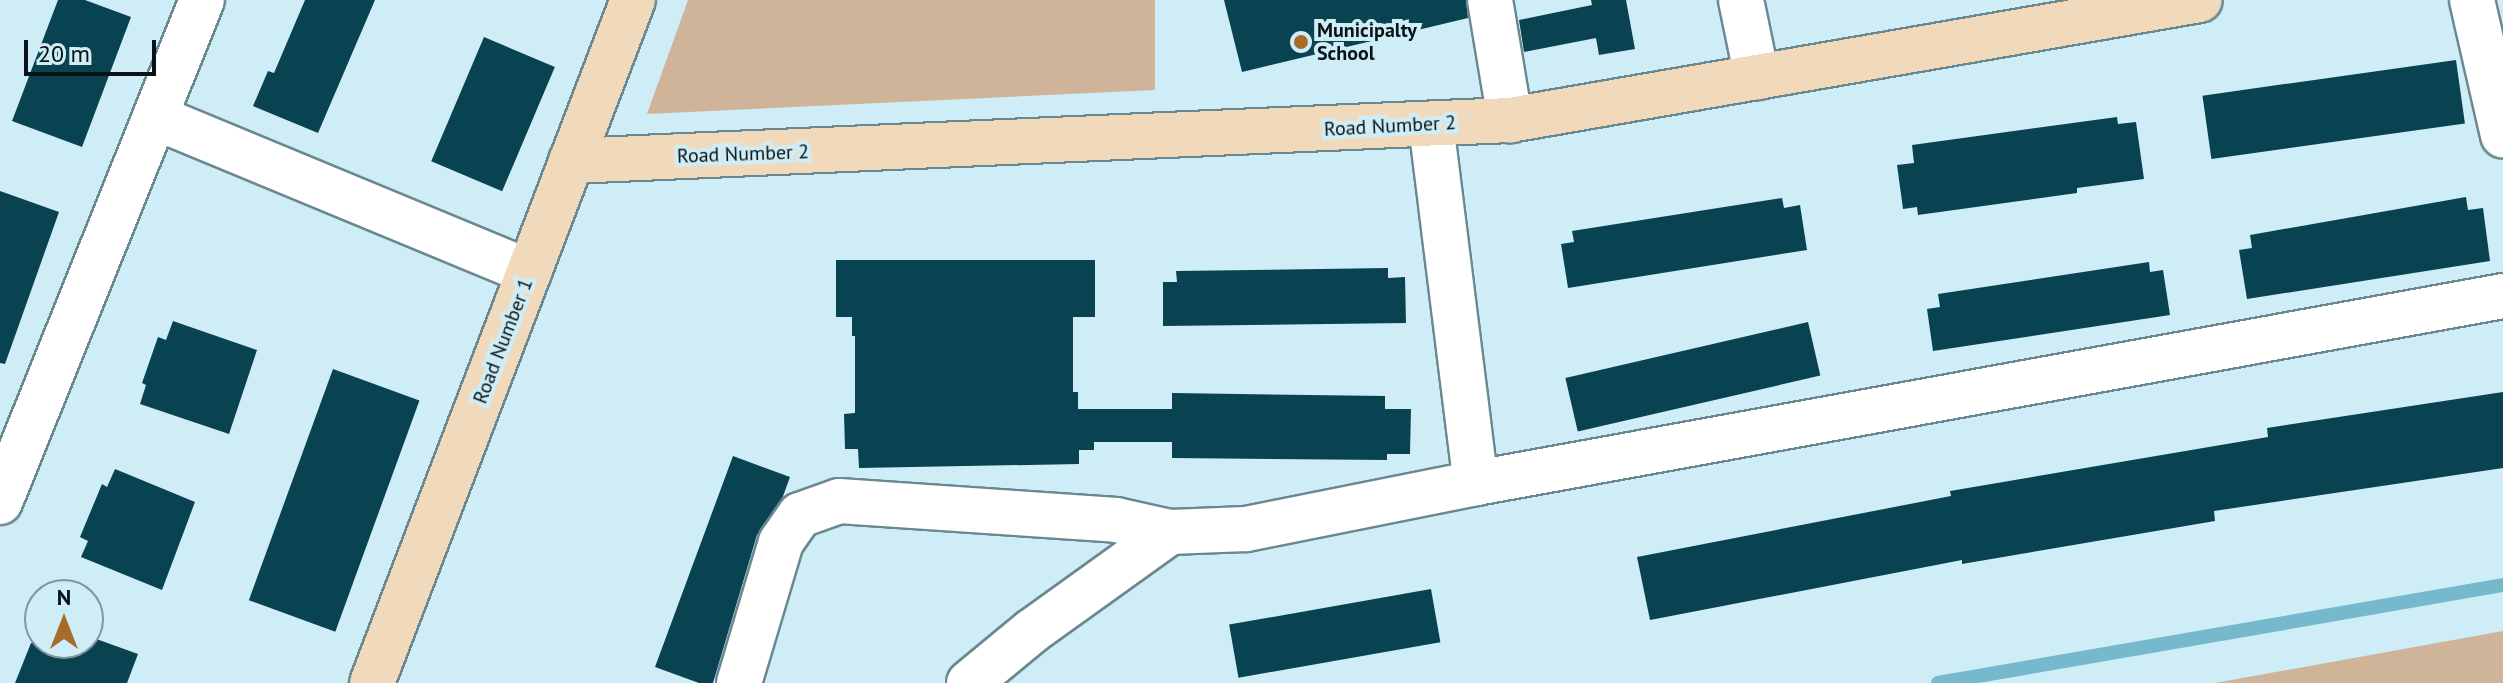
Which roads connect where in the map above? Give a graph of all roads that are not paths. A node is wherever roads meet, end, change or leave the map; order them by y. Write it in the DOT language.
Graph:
graph roads {
  1 [pos="202,0"];
  2 [pos="633,0"];
  3 [pos="1490,0"];
  4 [pos="1741,0"];
  5 [pos="2200,0"];
  6 [pos="2472,0"];
  7 [pos="2048,13"];
  8 [pos="1757,77"];
  9 [pos="155,117"];
  10 [pos="1510,120"];
  11 [pos="1431,124"];
  12 [pos="2503,135"];
  13 [pos="571,161"];
  14 [pos="529,272"];
  15 [pos="2503,296"];
  16 [pos="1476,483"];
  17 [pos="0,502"];
  18 [pos="1170,532"];
  19 [pos="372,683"];
  20 [pos="739,683"];
  21 [pos="969,683"];
  1 -- 9 [label="street"];
  2 -- 13 [label="street, Road Number 1"];
  3 -- 10 [label="street"];
  4 -- 8 [label="street"];
  5 -- 7 [label="street, Road Number 2"];
  6 -- 12 [label="street"];
  7 -- 8 [label="street, Road Number 2"];
  8 -- 10 [label="street, Road Number 2"];
  9 -- 14 [label="street"];
  9 -- 17 [label="street"];
  10 -- 11 [label="street, Road Number 2"];
  11 -- 13 [label="street, Road Number 2"];
  11 -- 16 [label="street"];
  13 -- 14 [label="street, Road Number 1"];
  14 -- 19 [label="street, Road Number 1"];
  15 -- 16 [label="street"];
  16 -- 18 [label="street"];
  18 -- 20 [label="street"];
  18 -- 21 [label="street"];
}
